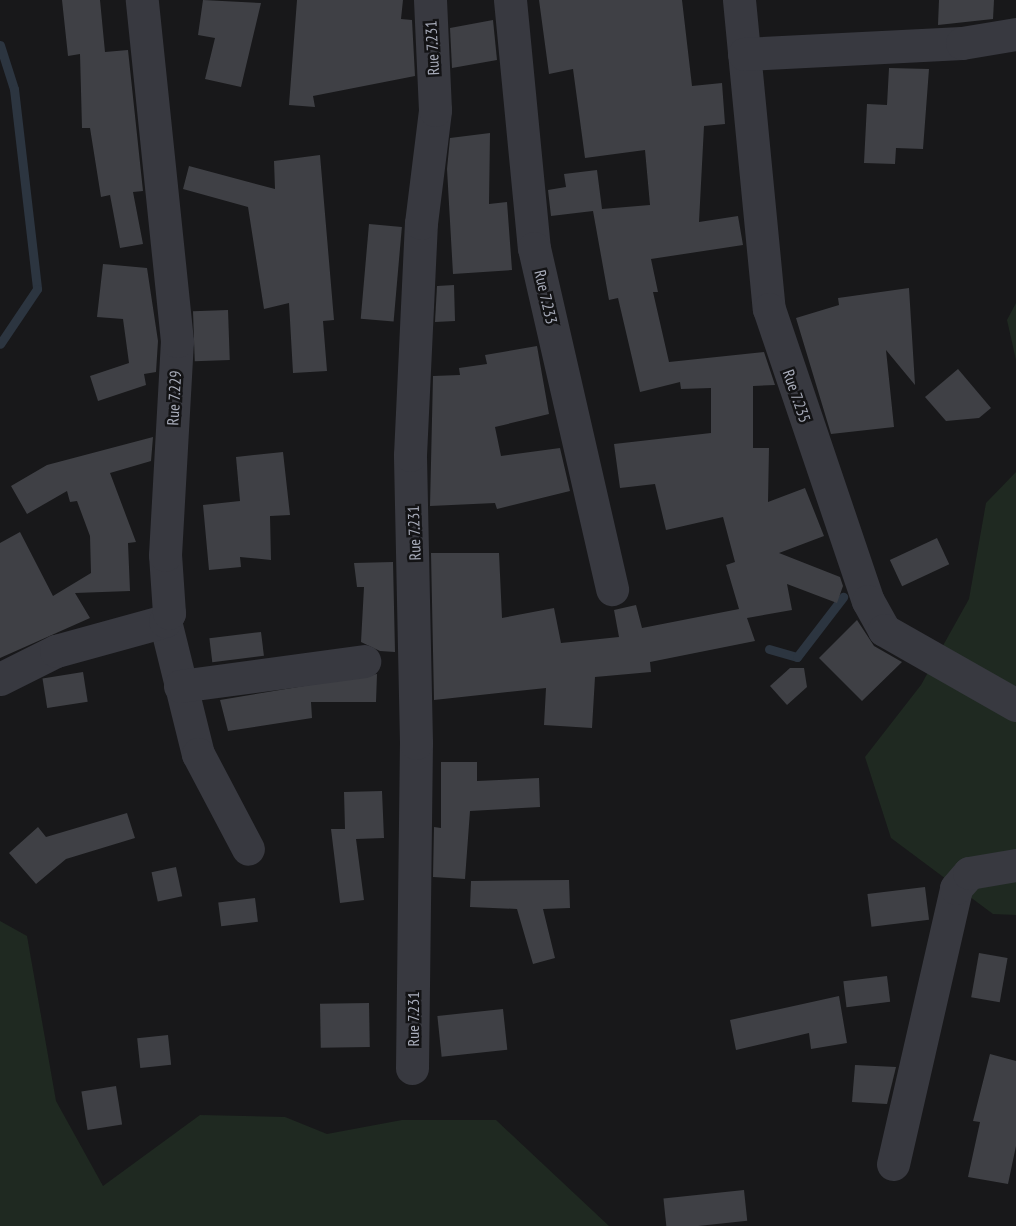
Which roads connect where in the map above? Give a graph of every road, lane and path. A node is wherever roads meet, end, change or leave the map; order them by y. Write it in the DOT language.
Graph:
graph roads {
  1 [pos="142,0"];
  2 [pos="430,0"];
  3 [pos="510,0"];
  4 [pos="740,0"];
  5 [pos="1016,34"];
  6 [pos="744,54"];
  7 [pos="612,589"];
  8 [pos="165,621"];
  9 [pos="364,661"];
  10 [pos="0,679"];
  11 [pos="180,686"];
  12 [pos="1016,705"];
  13 [pos="248,849"];
  14 [pos="1016,865"];
  15 [pos="412,1068"];
  16 [pos="893,1164"];
  1 -- 8 [label="street, Rue 7.229"];
  2 -- 15 [label="street, Rue 7.231"];
  3 -- 7 [label="street, Rue 7.233"];
  4 -- 6 [label="street, Rue 7.235"];
  5 -- 6 [label="street"];
  6 -- 12 [label="street, Rue 7.235"];
  8 -- 10 [label="street"];
  8 -- 11 [label="street, Rue 7.229"];
  9 -- 11 [label="street"];
  11 -- 13 [label="street, Rue 7.229"];
  14 -- 16 [label="street"];
}
